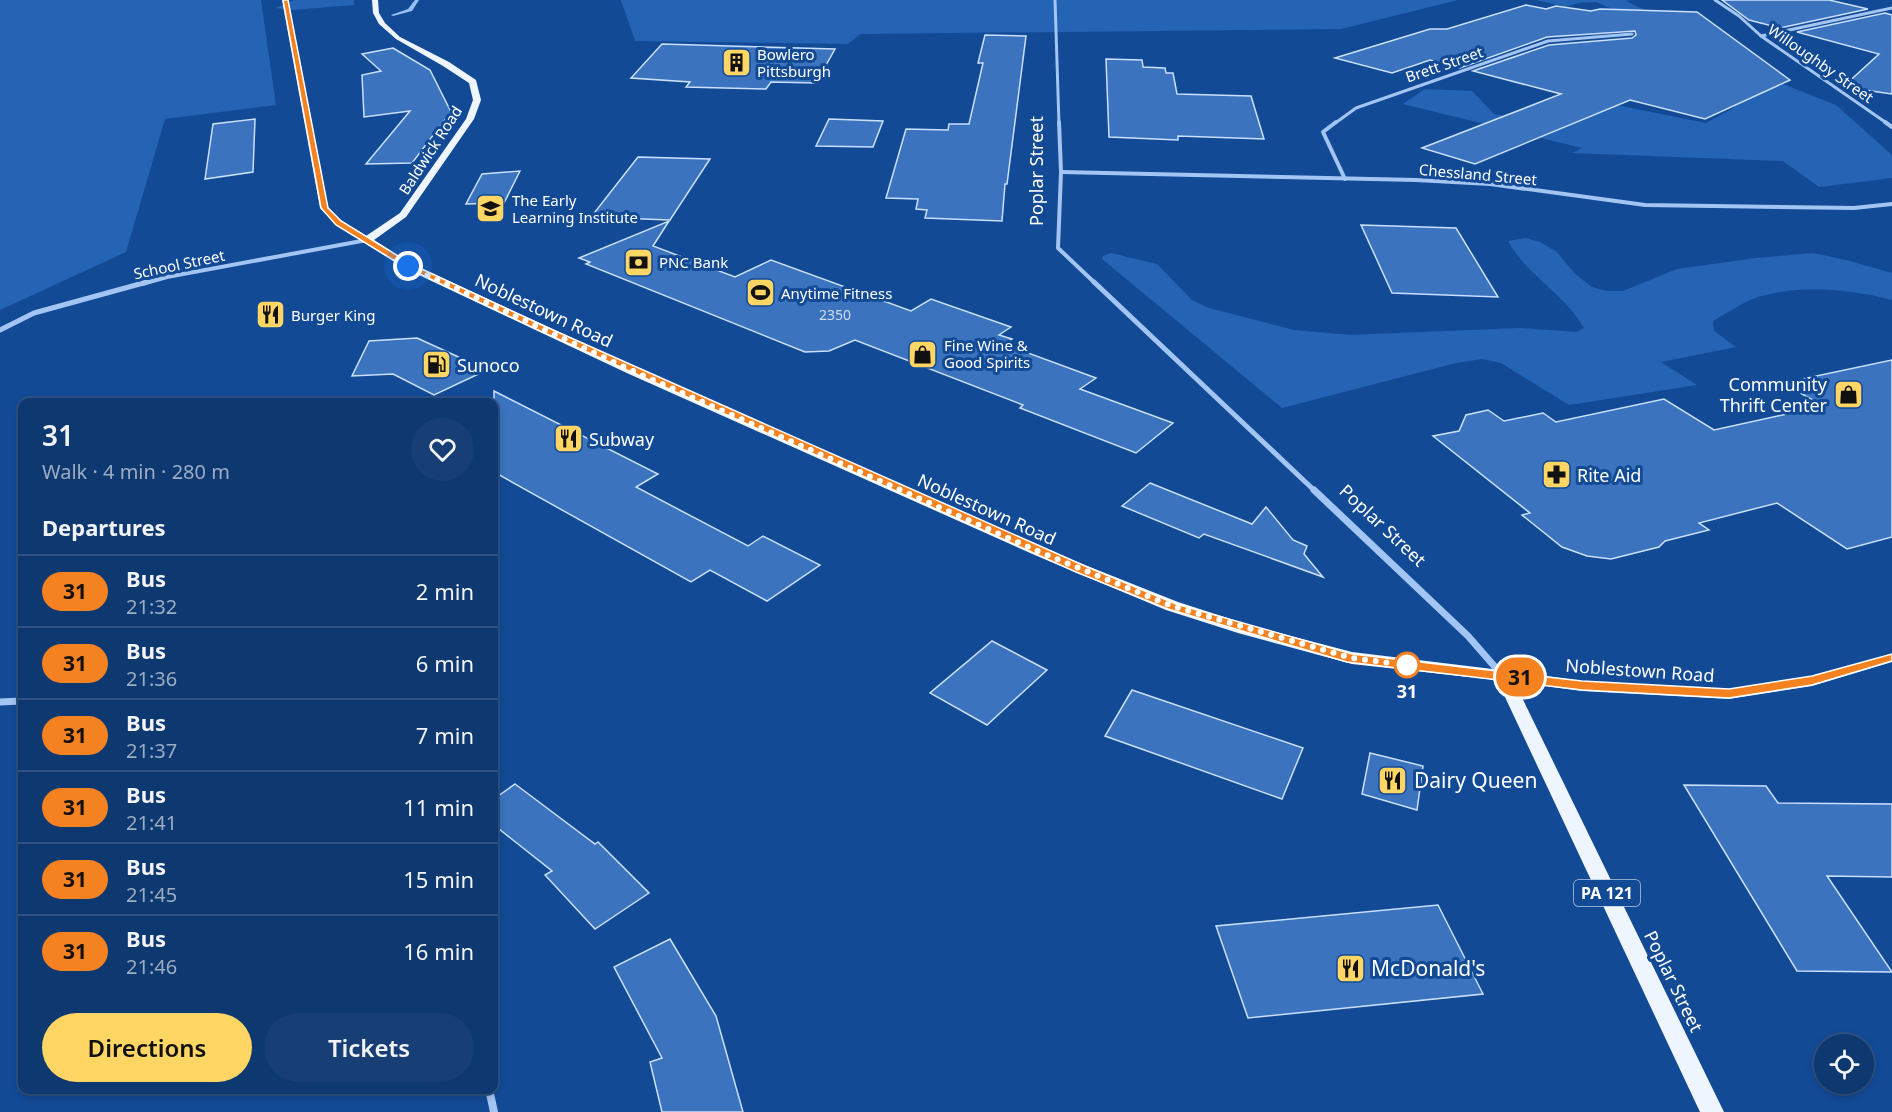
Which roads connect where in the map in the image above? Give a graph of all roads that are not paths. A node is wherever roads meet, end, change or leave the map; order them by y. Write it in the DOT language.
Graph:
graph roads {
  1 [pos="285,0"];
  2 [pos="375,0"];
  3 [pos="1055,0"];
  4 [pos="1715,0"];
  5 [pos="1892,8"];
  6 [pos="1632,34"];
  7 [pos="1761,36"];
  8 [pos="1892,127"];
  9 [pos="1061,172"];
  10 [pos="1345,179"];
  11 [pos="1892,204"];
  12 [pos="368,240"];
  13 [pos="0,330"];
  14 [pos="1892,658"];
  15 [pos="1503,675"];
  16 [pos="18,701"];
  17 [pos="0,702"];
  18 [pos="490,1094"];
  19 [pos="494,1112"];
  20 [pos="1712,1112"];
  1 -- 12 [label="main road, Noblestown Road"];
  2 -- 12 [label="main road, Baldwick Road"];
  3 -- 9 [label="street, Poplar Street"];
  4 -- 7 [label="street, Willoughby Street"];
  5 -- 7 [label="street"];
  6 -- 10 [label="street, Brett Street"];
  7 -- 8 [label="street, Willoughby Street"];
  9 -- 10 [label="street, Chessland Street"];
  9 -- 15 [label="street, Poplar Street"];
  10 -- 11 [label="street, Chessland Street"];
  12 -- 13 [label="street, School Street"];
  12 -- 15 [label="main road, Noblestown Road"];
  14 -- 15 [label="main road, Noblestown Road"];
  15 -- 20 [label="main road, Poplar Street / PA 121"];
  16 -- 17 [label="street"];
  18 -- 19 [label="street"];
}
